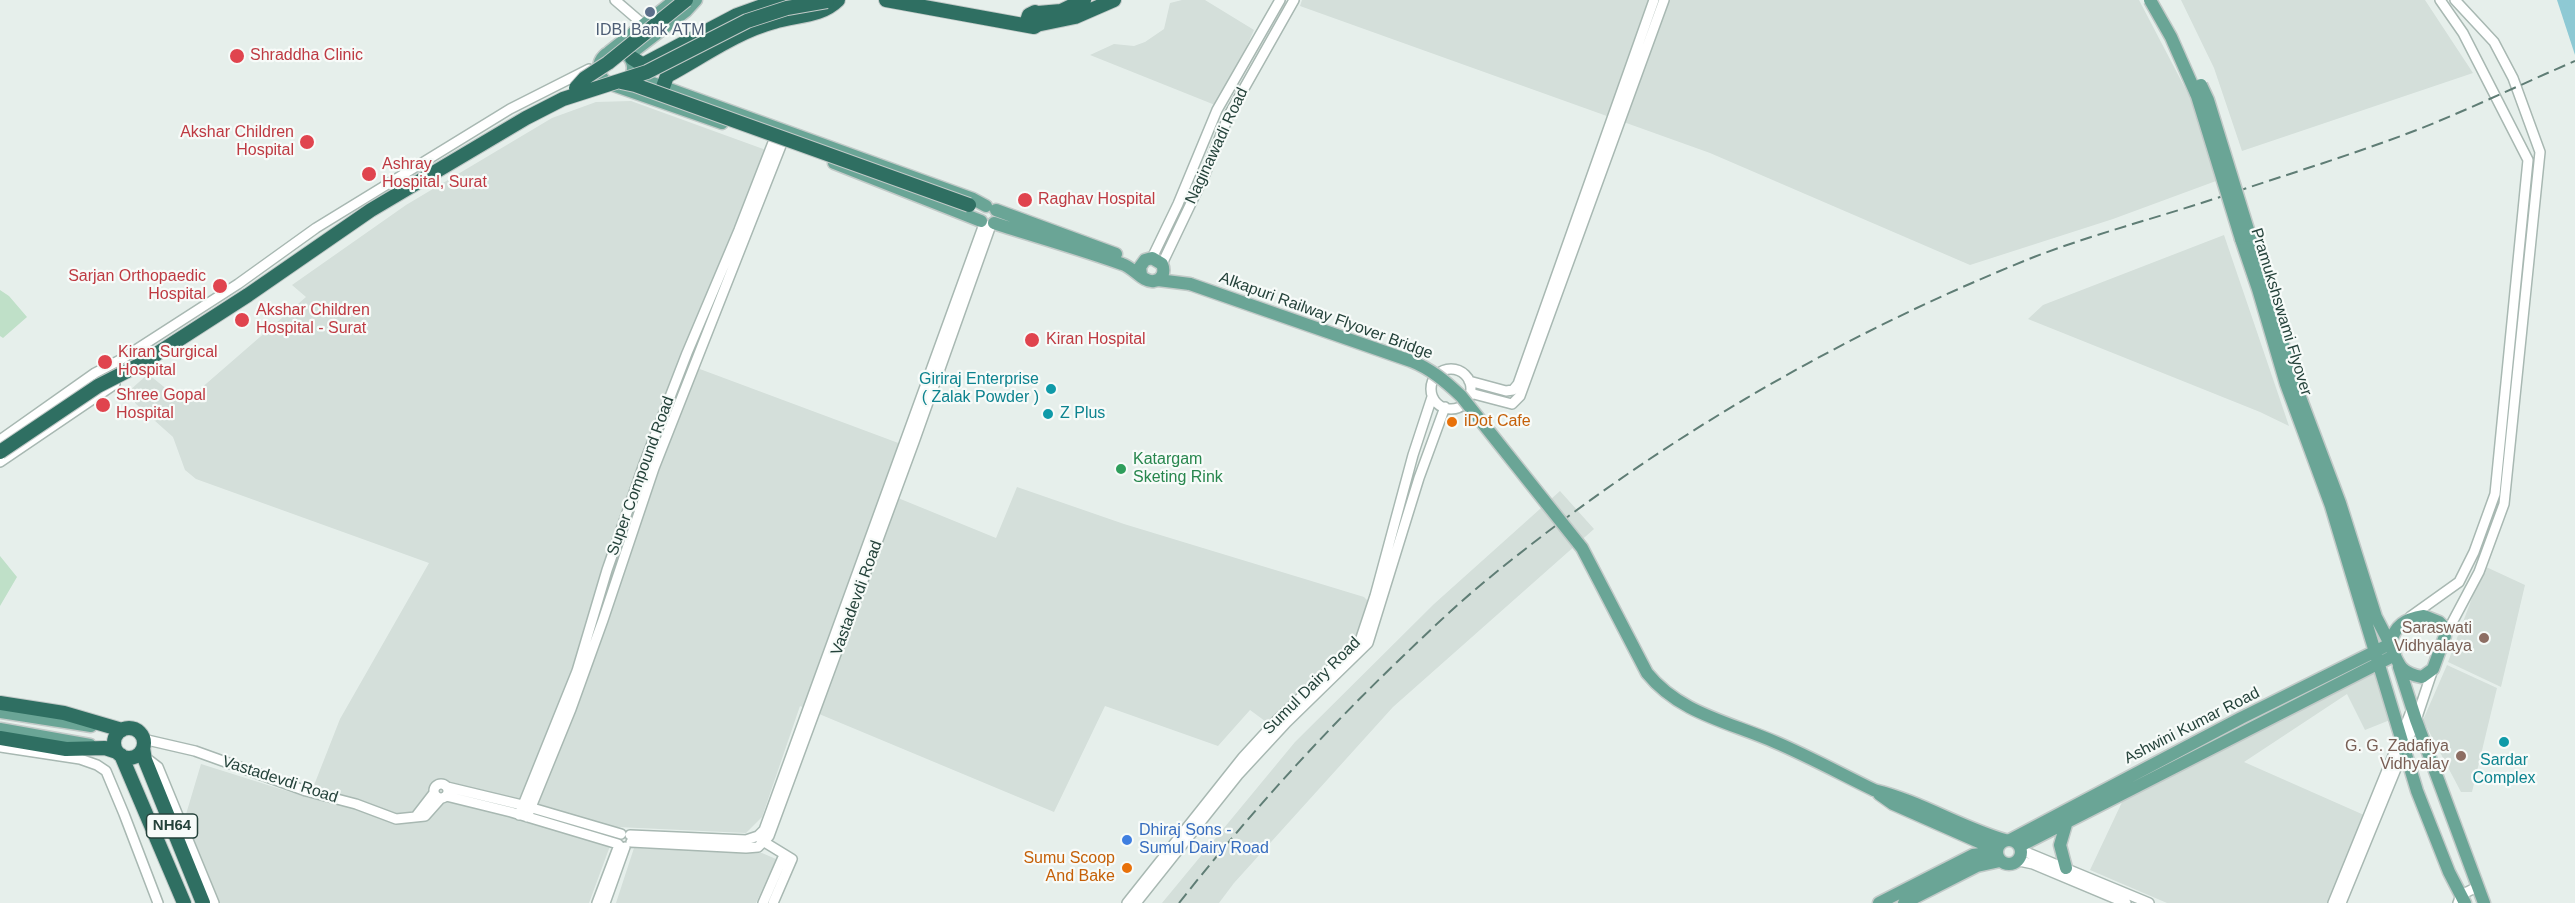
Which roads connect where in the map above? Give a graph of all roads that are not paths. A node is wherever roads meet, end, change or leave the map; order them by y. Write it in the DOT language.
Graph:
graph roads {
  1 [pos="615,0"];
  2 [pos="675,0"];
  3 [pos="686,0"];
  4 [pos="696,0"];
  5 [pos="779,0"];
  6 [pos="800,0"];
  7 [pos="834,0"];
  8 [pos="886,0"];
  9 [pos="936,0"];
  10 [pos="1084,0"];
  11 [pos="1092,0"];
  12 [pos="1103,0"];
  13 [pos="1113,0"];
  14 [pos="1280,0"];
  15 [pos="1294,0"];
  16 [pos="1654,0"];
  17 [pos="1664,0"];
  18 [pos="2150,0"];
  19 [pos="2159,0"];
  20 [pos="2440,0"];
  21 [pos="2455,0"];
  22 [pos="1061,16"];
  23 [pos="1034,20"];
  24 [pos="644,25"];
  25 [pos="609,52"];
  26 [pos="600,63"];
  27 [pos="633,63"];
  28 [pos="613,84"];
  29 [pos="663,87"];
  30 [pos="576,88"];
  31 [pos="778,142"];
  32 [pos="985,215"];
  33 [pos="1155,262"];
  34 [pos="1141,275"];
  35 [pos="1158,280"];
  36 [pos="1190,284"];
  37 [pos="1469,381"];
  38 [pos="1470,393"];
  39 [pos="1432,397"];
  40 [pos="1444,407"];
  41 [pos="0,440"];
  42 [pos="0,446"];
  43 [pos="0,452"];
  44 [pos="0,462"];
  45 [pos="2356,571"];
  46 [pos="2408,619"];
  47 [pos="2376,634"];
  48 [pos="2445,636"];
  49 [pos="2395,655"];
  50 [pos="2377,657"];
  51 [pos="2433,669"];
  52 [pos="0,703"];
  53 [pos="0,712"];
  54 [pos="2414,714"];
  55 [pos="0,729"];
  56 [pos="116,729"];
  57 [pos="0,738"];
  58 [pos="2403,742"];
  59 [pos="0,747"];
  60 [pos="143,748"];
  61 [pos="114,752"];
  62 [pos="1896,800"];
  63 [pos="525,811"];
  64 [pos="2067,821"];
  65 [pos="761,839"];
  66 [pos="624,841"];
  67 [pos="2014,844"];
  68 [pos="1998,854"];
  69 [pos="788,857"];
  70 [pos="2015,863"];
  71 [pos="2066,868"];
  72 [pos="2477,887"];
  73 [pos="2461,900"];
  74 [pos="158,903"];
  75 [pos="184,903"];
  76 [pos="204,903"];
  77 [pos="214,903"];
  78 [pos="597,903"];
  79 [pos="605,903"];
  80 [pos="763,903"];
  81 [pos="772,903"];
  82 [pos="1126,903"];
  83 [pos="1136,903"];
  84 [pos="1879,903"];
  85 [pos="1904,903"];
  86 [pos="2126,903"];
  87 [pos="2149,903"];
  88 [pos="2332,903"];
  89 [pos="2341,903"];
  90 [pos="2484,903"];
  1 -- 24 [label="street"];
  2 -- 24 [label="main road"];
  3 -- 30 [label="highway, bridge"];
  4 -- 27 [label="main road"];
  5 -- 27 [label="highway"];
  6 -- 30 [label="highway, bridge"];
  7 -- 28 [label="highway, bridge"];
  7 -- 29 [label="highway"];
  8 -- 23 [label="highway"];
  9 -- 23 [label="highway"];
  10 -- 22 [label="highway"];
  11 -- 22 [label="main road"];
  12 -- 22 [label="main road"];
  13 -- 22 [label="highway"];
  14 -- 33 [label="street, Naginawadi Road"];
  15 -- 33 [label="street, Naginawadi Road"];
  16 -- 37 [label="street"];
  17 -- 38 [label="street"];
  18 -- 45 [label="main road, Pramukshswami Flyover, bridge"];
  19 -- 45 [label="main road, Pramukshswami Flyover, bridge"];
  20 -- 46 [label="street"];
  21 -- 48 [label="street"];
  22 -- 23 [label="highway"];
  24 -- 25 [label="main road"];
  25 -- 26 [label="main road"];
  25 -- 27 [label="main road"];
  26 -- 28 [label="main road"];
  26 -- 41 [label="street"];
  27 -- 28 [label="main road"];
  27 -- 29 [label="main road"];
  28 -- 31 [label="main road"];
  28 -- 32 [label="highway, bridge"];
  28 -- 43 [label="highway, bridge"];
  28 -- 44 [label="street"];
  29 -- 32 [label="main road"];
  30 -- 42 [label="highway, bridge"];
  31 -- 32 [label="main road"];
  31 -- 63 [label="street, Super Compound Road"];
  32 -- 33 [label="main road"];
  32 -- 34 [label="main road"];
  32 -- 65 [label="street, Vastadevdi Road"];
  33 -- 34 [label="main road"];
  33 -- 35 [label="main road"];
  33 -- 36 [label="main road, Alkapuri Railway Flyover Bridge"];
  34 -- 35 [label="main road"];
  35 -- 36 [label="main road, Alkapuri Railway Flyover Bridge"];
  36 -- 62 [label="main road, Alkapuri Railway Flyover Bridge, bridge"];
  37 -- 38 [label="street"];
  37 -- 39 [label="street"];
  38 -- 40 [label="street"];
  39 -- 40 [label="street"];
  39 -- 82 [label="street, Sumul Dairy Road"];
  40 -- 83 [label="street"];
  45 -- 47 [label="main road, Pramukshswami Flyover"];
  46 -- 48 [label="main road"];
  46 -- 49 [label="main road"];
  47 -- 49 [label="main road"];
  47 -- 50 [label="main road, Pramukshswami Flyover"];
  48 -- 51 [label="main road"];
  49 -- 50 [label="main road, Ashwini Kumar Road"];
  49 -- 51 [label="main road"];
  49 -- 54 [label="main road"];
  50 -- 58 [label="main road, Pramukshswami Flyover"];
  50 -- 64 [label="main road, Ashwini Kumar Road"];
  50 -- 67 [label="main road, Ashwini Kumar Road"];
  51 -- 54 [label="street"];
  52 -- 56 [label="highway"];
  53 -- 56 [label="main road"];
  54 -- 58 [label="street"];
  54 -- 72 [label="main road"];
  55 -- 61 [label="main road"];
  56 -- 60 [label="highway"];
  56 -- 61 [label="highway"];
  57 -- 61 [label="highway"];
  58 -- 73 [label="main road, Pramukshswami Flyover"];
  58 -- 88 [label="street"];
  58 -- 89 [label="street"];
  59 -- 74 [label="street"];
  60 -- 61 [label="highway"];
  60 -- 63 [label="street, Vastadevdi Road"];
  60 -- 76 [label="highway, NH64"];
  60 -- 77 [label="street"];
  61 -- 75 [label="highway, NH64"];
  62 -- 67 [label="main road"];
  62 -- 68 [label="main road"];
  63 -- 66 [label="street, Vastadevdi Road"];
  64 -- 67 [label="main road, Ashwini Kumar Road"];
  64 -- 71 [label="main road"];
  65 -- 66 [label="street, Vastadevdi Road"];
  65 -- 69 [label="street"];
  66 -- 78 [label="street"];
  66 -- 79 [label="street"];
  67 -- 68 [label="main road"];
  67 -- 70 [label="main road"];
  67 -- 71 [label="street"];
  68 -- 70 [label="main road"];
  68 -- 84 [label="main road"];
  68 -- 85 [label="main road"];
  69 -- 80 [label="street"];
  69 -- 81 [label="street"];
  70 -- 86 [label="street"];
  71 -- 87 [label="street"];
  72 -- 73 [label="street"];
  72 -- 90 [label="main road"];
}
